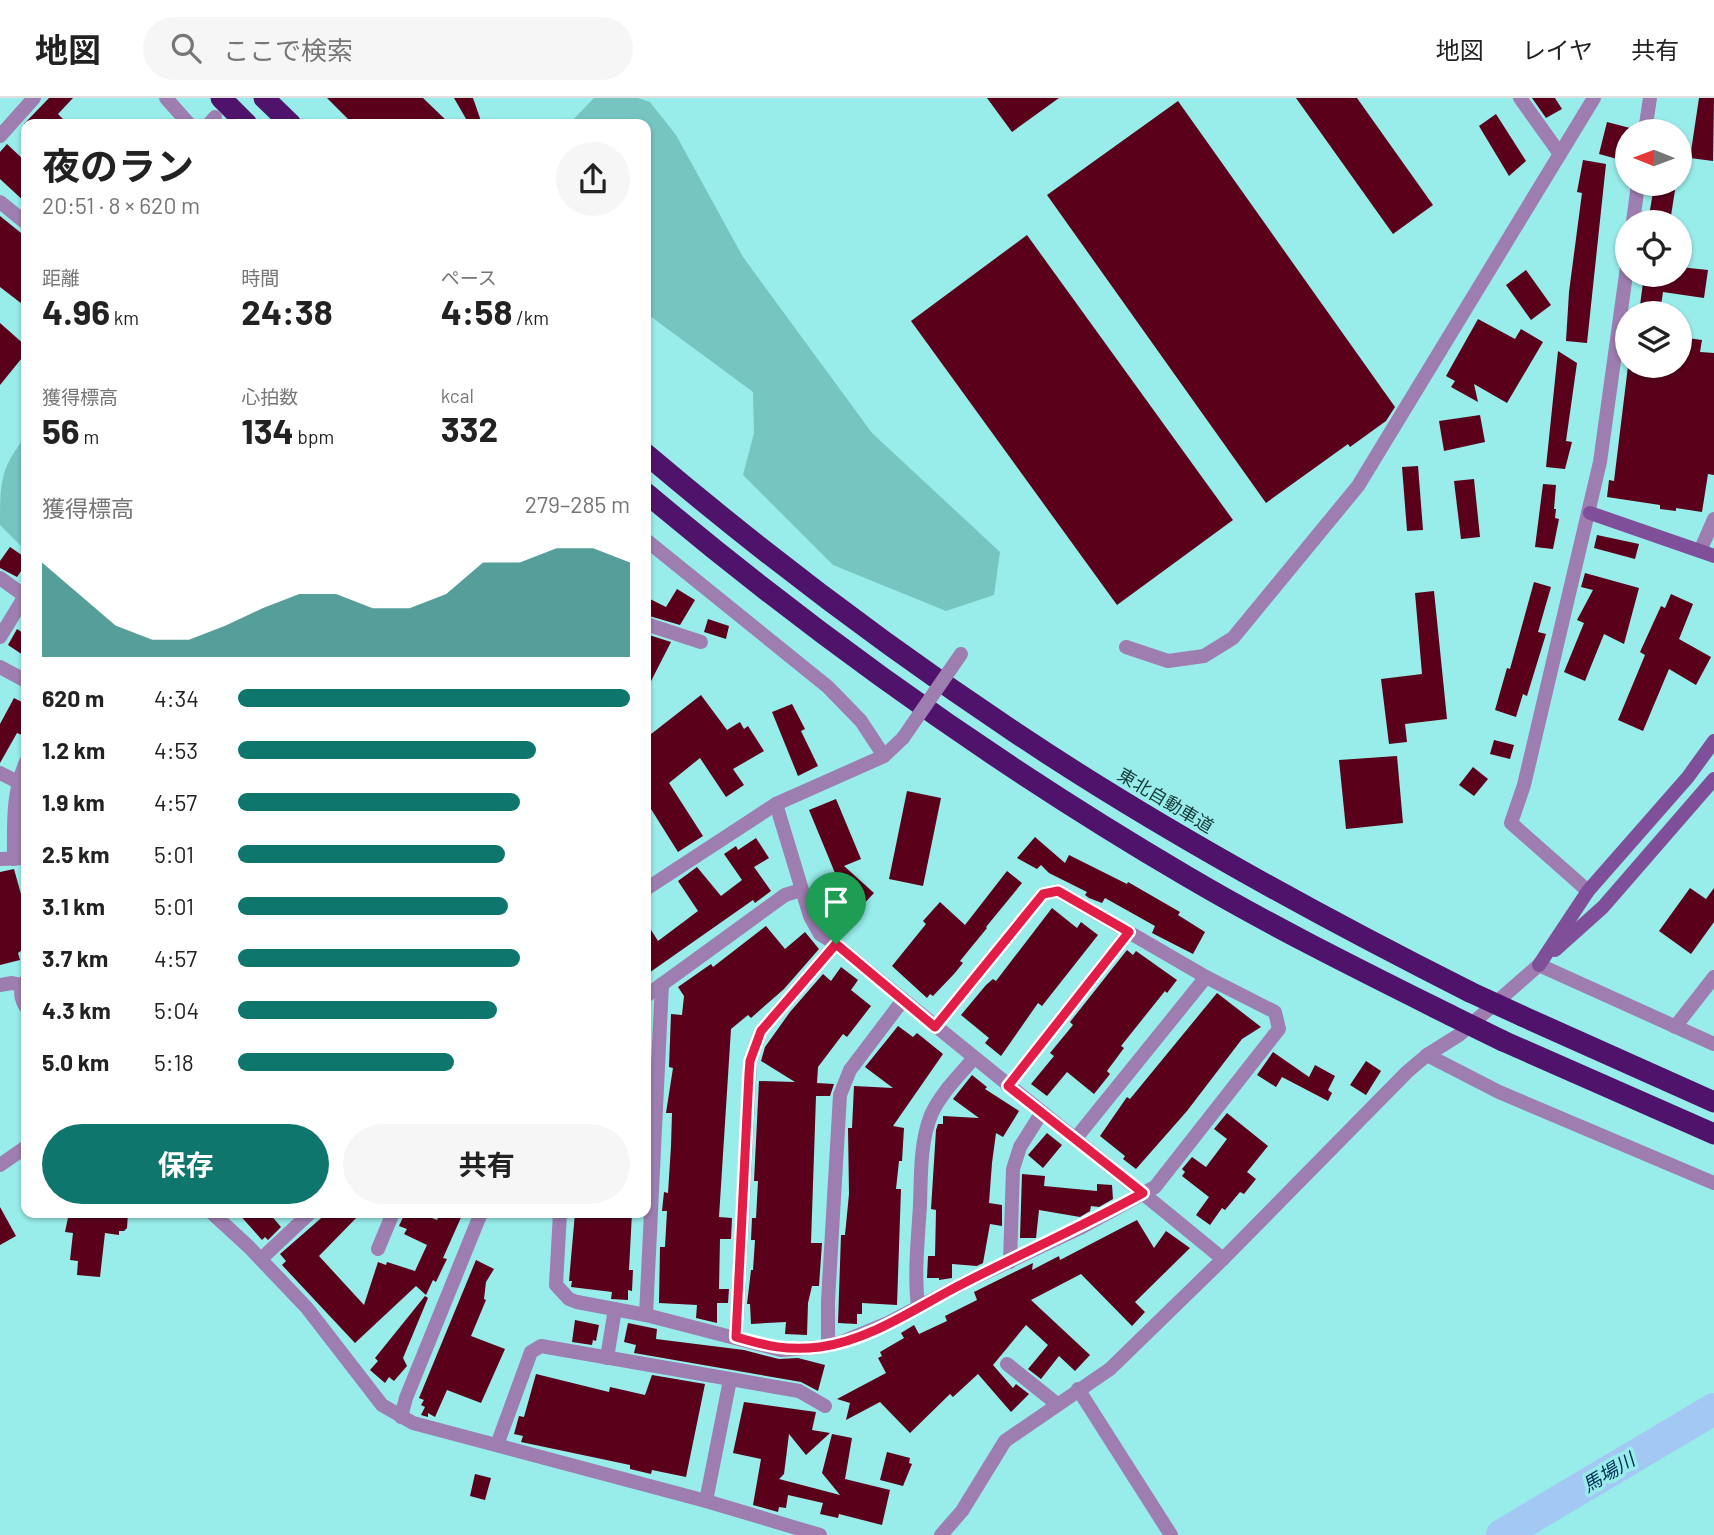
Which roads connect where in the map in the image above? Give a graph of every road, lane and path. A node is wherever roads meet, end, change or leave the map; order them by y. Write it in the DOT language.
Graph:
graph roads {
  1 [pos="34,98"];
  2 [pos="166,98"];
  3 [pos="264,98"];
  4 [pos="1520,98"];
  5 [pos="1594,98"];
  6 [pos="1650,98"];
  7 [pos="215,113"];
  8 [pos="185,119"];
  9 [pos="232,119"];
  10 [pos="286,119"];
  11 [pos="1647,119"];
  12 [pos="0,136"];
  13 [pos="1560,154"];
  14 [pos="0,202"];
  15 [pos="21,219"];
  16 [pos="1624,287"];
  17 [pos="651,458"];
  18 [pos="651,498"];
  19 [pos="1590,513"];
  20 [pos="1714,519"];
  21 [pos="651,544"];
  22 [pos="1707,553"];
  23 [pos="0,579"];
  24 [pos="21,593"];
  25 [pos="21,603"];
  26 [pos="651,626"];
  27 [pos="0,637"];
  28 [pos="701,642"];
  29 [pos="1126,647"];
  30 [pos="961,654"];
  31 [pos="0,667"];
  32 [pos="21,678"];
  33 [pos="1714,741"];
  34 [pos="884,756"];
  35 [pos="0,773"];
  36 [pos="21,774"];
  37 [pos="1714,779"];
  38 [pos="18,782"];
  39 [pos="776,804"];
  40 [pos="14,859"];
  41 [pos="651,886"];
  42 [pos="801,890"];
  43 [pos="1588,891"];
  44 [pos="1129,932"];
  45 [pos="836,944"];
  46 [pos="1539,965"];
  47 [pos="1206,977"];
  48 [pos="1714,977"];
  49 [pos="21,983"];
  50 [pos="663,984"];
  51 [pos="0,985"];
  52 [pos="651,992"];
  53 [pos="903,1000"];
  54 [pos="935,1027"];
  55 [pos="1675,1027"];
  56 [pos="1714,1044"];
  57 [pos="1427,1055"];
  58 [pos="974,1059"];
  59 [pos="1008,1086"];
  60 [pos="1714,1102"];
  61 [pos="1042,1112"];
  62 [pos="1714,1134"];
  63 [pos="1076,1138"];
  64 [pos="21,1150"];
  65 [pos="0,1165"];
  66 [pos="1714,1183"];
  67 [pos="1143,1193"];
  68 [pos="217,1218"];
  69 [pos="305,1218"];
  70 [pos="391,1218"];
  71 [pos="479,1218"];
  72 [pos="559,1218"];
  73 [pos="651,1218"];
  74 [pos="651,1218"];
  75 [pos="378,1249"];
  76 [pos="261,1259"];
  77 [pos="1223,1259"];
  78 [pos="1010,1262"];
  79 [pos="918,1307"];
  80 [pos="615,1309"];
  81 [pos="646,1315"];
  82 [pos="736,1337"];
  83 [pos="828,1345"];
  84 [pos="607,1358"];
  85 [pos="1007,1364"];
  86 [pos="730,1380"];
  87 [pos="1078,1389"];
  88 [pos="1058,1404"];
  89 [pos="825,1406"];
  90 [pos="401,1417"];
  91 [pos="497,1445"];
  92 [pos="706,1501"];
  93 [pos="820,1535"];
  94 [pos="941,1535"];
  95 [pos="1171,1535"];
  1 -- 12 [label="street"];
  2 -- 8 [label="street"];
  3 -- 10 [label="highway"];
  4 -- 13 [label="street"];
  5 -- 13 [label="street"];
  6 -- 11 [label="street"];
  7 -- 9 [label="highway"];
  13 -- 29 [label="street"];
  14 -- 15 [label="street"];
  16 -- 19 [label="street"];
  17 -- 60 [label="highway, 東北自動車道, bridge"];
  18 -- 62 [label="highway, bridge"];
  19 -- 22 [label="street"];
  19 -- 43 [label="street"];
  20 -- 22 [label="street"];
  21 -- 34 [label="street"];
  23 -- 24 [label="street"];
  25 -- 27 [label="street"];
  26 -- 28 [label="street"];
  30 -- 34 [label="street, bridge"];
  31 -- 32 [label="street"];
  33 -- 43 [label="street"];
  34 -- 39 [label="street"];
  35 -- 38 [label="street"];
  36 -- 38 [label="street"];
  37 -- 46 [label="street"];
  38 -- 40 [label="street"];
  39 -- 41 [label="street"];
  39 -- 42 [label="street"];
  42 -- 45 [label="street"];
  42 -- 50 [label="street"];
  43 -- 46 [label="street"];
  44 -- 47 [label="street"];
  44 -- 54 [label="street"];
  44 -- 59 [label="street"];
  45 -- 53 [label="street"];
  45 -- 82 [label="street"];
  46 -- 55 [label="street"];
  46 -- 57 [label="street"];
  47 -- 63 [label="street"];
  47 -- 67 [label="street"];
  48 -- 55 [label="street"];
  49 -- 51 [label="street"];
  50 -- 52 [label="street"];
  50 -- 74 [label="street"];
  53 -- 54 [label="street"];
  53 -- 83 [label="street"];
  54 -- 58 [label="street"];
  55 -- 56 [label="street"];
  57 -- 66 [label="street"];
  57 -- 77 [label="street"];
  58 -- 59 [label="street"];
  58 -- 79 [label="street"];
  59 -- 61 [label="street"];
  61 -- 63 [label="street"];
  61 -- 78 [label="street"];
  63 -- 67 [label="street"];
  64 -- 65 [label="street"];
  67 -- 77 [label="street"];
  67 -- 78 [label="street"];
  68 -- 76 [label="street"];
  69 -- 76 [label="street"];
  70 -- 75 [label="street"];
  71 -- 90 [label="street"];
  72 -- 80 [label="street"];
  73 -- 81 [label="street"];
  76 -- 90 [label="street"];
  77 -- 87 [label="street"];
  78 -- 79 [label="street"];
  79 -- 83 [label="street"];
  80 -- 81 [label="street"];
  80 -- 84 [label="street"];
  81 -- 82 [label="street"];
  82 -- 83 [label="street"];
  84 -- 86 [label="street"];
  84 -- 91 [label="street"];
  85 -- 88 [label="street"];
  86 -- 89 [label="street"];
  86 -- 92 [label="street"];
  87 -- 88 [label="street"];
  87 -- 95 [label="street"];
  88 -- 94 [label="street"];
  90 -- 91 [label="street"];
  91 -- 92 [label="street"];
  92 -- 93 [label="street"];
}
